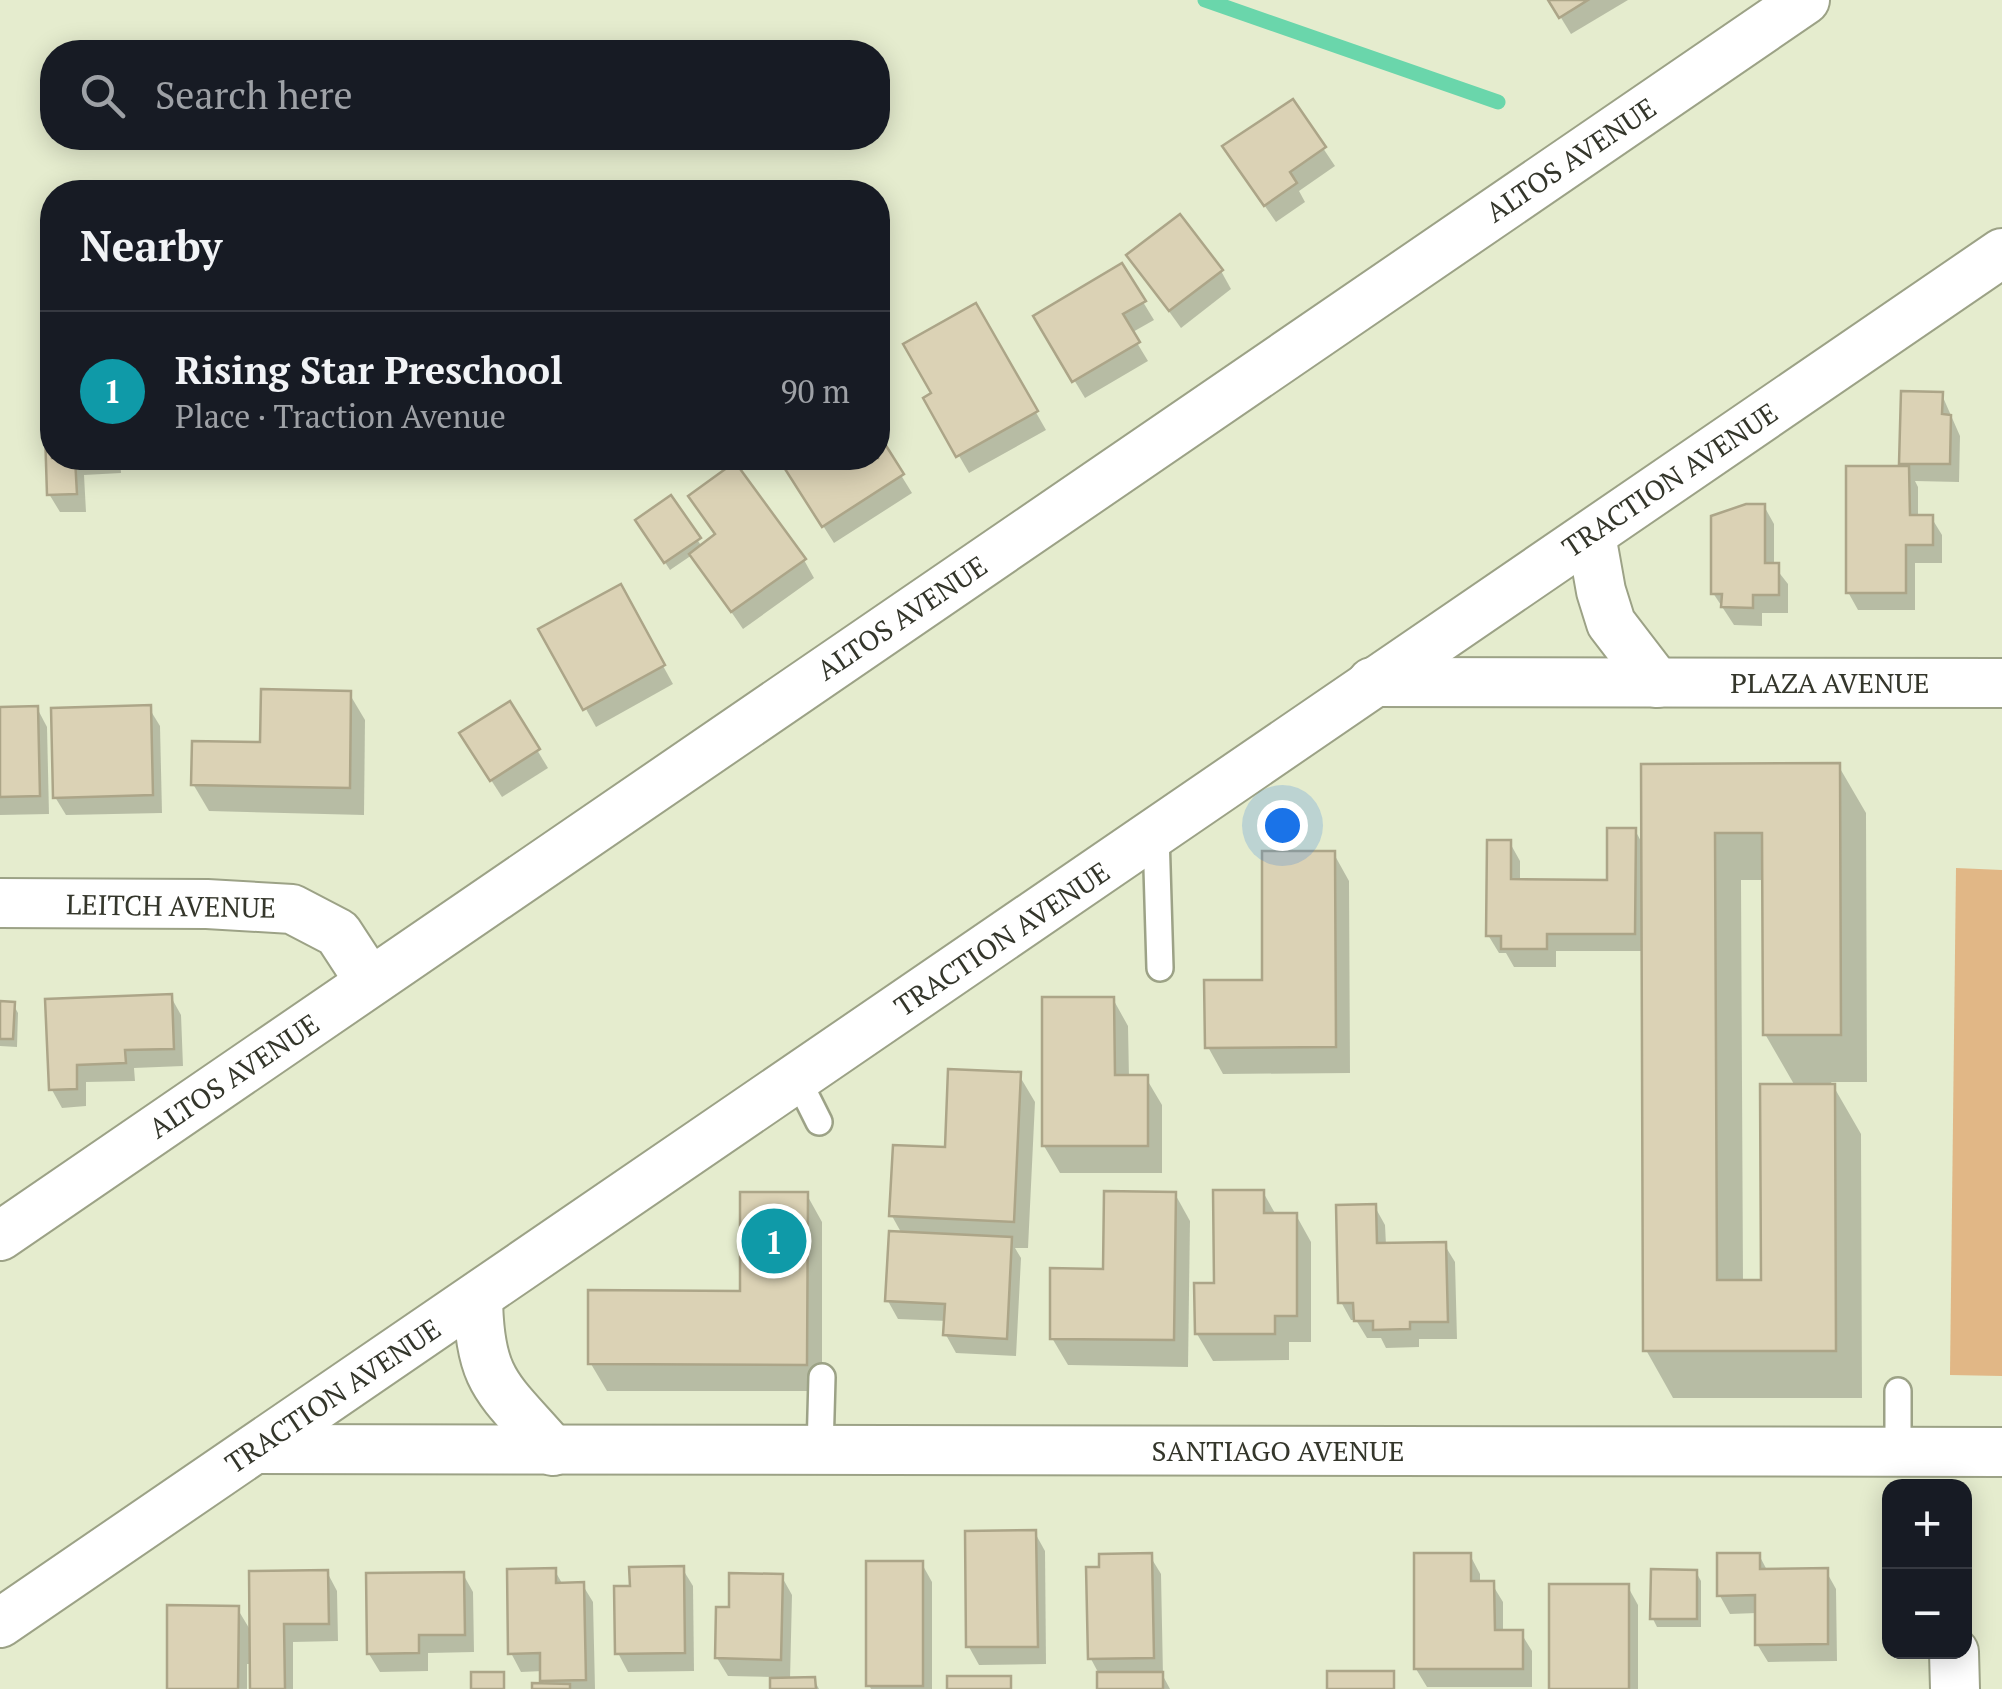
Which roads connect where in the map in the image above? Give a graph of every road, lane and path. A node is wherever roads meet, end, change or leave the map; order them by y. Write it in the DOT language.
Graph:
graph roads {
  1 [pos="1805,0"];
  2 [pos="2002,253"];
  3 [pos="1591,535"];
  4 [pos="1372,682"];
  5 [pos="1657,683"];
  6 [pos="2002,683"];
  7 [pos="1156,834"];
  8 [pos="0,902"];
  9 [pos="1160,968"];
  10 [pos="370,982"];
  11 [pos="797,1078"];
  12 [pos="819,1122"];
  13 [pos="0,1236"];
  14 [pos="478,1297"];
  15 [pos="822,1377"];
  16 [pos="1898,1390"];
  17 [pos="255,1449"];
  18 [pos="553,1451"];
  19 [pos="820,1451"];
  20 [pos="1898,1452"];
  21 [pos="2002,1452"];
  22 [pos="1952,1469"];
  23 [pos="0,1623"];
  24 [pos="1954,1659"];
  25 [pos="1955,1689"];
  1 -- 10 [label="street, ALTOS AVENUE"];
  2 -- 3 [label="street, TRACTION AVENUE"];
  3 -- 4 [label="street, TRACTION AVENUE"];
  3 -- 5 [label="street"];
  4 -- 5 [label="street, PLAZA AVENUE"];
  4 -- 7 [label="street, TRACTION AVENUE"];
  5 -- 6 [label="street, PLAZA AVENUE"];
  7 -- 9 [label="lane"];
  7 -- 11 [label="street, TRACTION AVENUE"];
  8 -- 10 [label="street, LEITCH AVENUE"];
  10 -- 13 [label="street, ALTOS AVENUE"];
  11 -- 12 [label="lane"];
  11 -- 14 [label="street, TRACTION AVENUE"];
  14 -- 17 [label="street, TRACTION AVENUE"];
  14 -- 18 [label="street"];
  15 -- 19 [label="lane"];
  16 -- 20 [label="lane"];
  17 -- 18 [label="street, SANTIAGO AVENUE"];
  17 -- 23 [label="street, TRACTION AVENUE"];
  18 -- 19 [label="street, SANTIAGO AVENUE"];
  19 -- 20 [label="street, SANTIAGO AVENUE"];
  20 -- 22 [label="street, SANTIAGO AVENUE"];
  21 -- 22 [label="street, SANTIAGO AVENUE"];
  24 -- 25 [label="street"];
}
